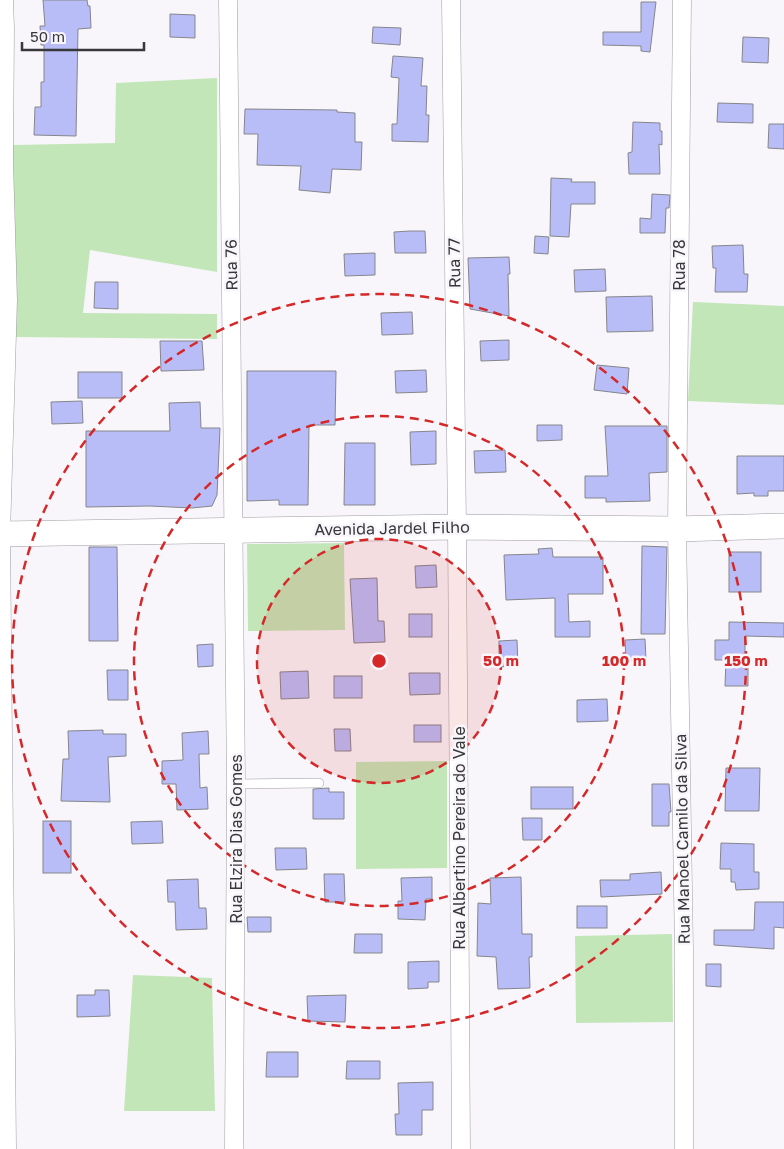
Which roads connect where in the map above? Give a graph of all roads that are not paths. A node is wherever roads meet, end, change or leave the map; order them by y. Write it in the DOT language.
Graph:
graph roads {
  1 [pos="4,0"];
  2 [pos="228,0"];
  3 [pos="451,0"];
  4 [pos="682,0"];
  5 [pos="784,526"];
  6 [pos="457,527"];
  7 [pos="677,529"];
  8 [pos="235,530"];
  9 [pos="0,534"];
  10 [pos="320,783"];
  11 [pos="236,784"];
  12 [pos="7,1149"];
  13 [pos="234,1149"];
  14 [pos="461,1149"];
  15 [pos="684,1149"];
  1 -- 9 [label="street"];
  2 -- 8 [label="street, Rua 76"];
  3 -- 6 [label="street, Rua 77"];
  4 -- 7 [label="street, Rua 78"];
  5 -- 7 [label="main road, Avenida Jardel Filho"];
  6 -- 7 [label="main road, Avenida Jardel Filho"];
  6 -- 8 [label="main road, Avenida Jardel Filho"];
  6 -- 14 [label="street, Rua Albertino Pereira do Vale"];
  7 -- 15 [label="street, Rua Manoel Camilo da Silva"];
  8 -- 9 [label="main road, Avenida Jardel Filho"];
  8 -- 11 [label="street, Rua Elzira Dias Gomes"];
  9 -- 12 [label="street"];
  10 -- 11 [label="lane"];
  11 -- 13 [label="street, Rua Elzira Dias Gomes"];
}
